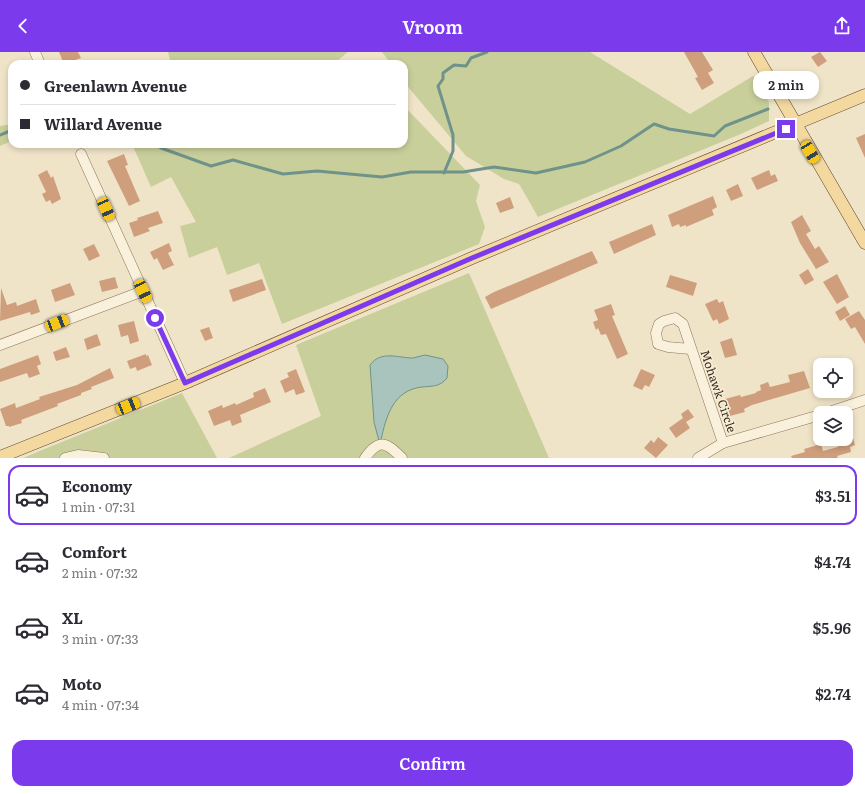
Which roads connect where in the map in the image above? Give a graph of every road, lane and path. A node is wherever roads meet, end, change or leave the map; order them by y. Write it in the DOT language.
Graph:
graph roads {
  1 [pos="754,52"];
  2 [pos="865,95"];
  3 [pos="796,124"];
  4 [pos="81,154"];
  5 [pos="865,243"];
  6 [pos="143,291"];
  7 [pos="0,345"];
  8 [pos="690,349"];
  9 [pos="185,383"];
  10 [pos="865,400"];
  11 [pos="847,406"];
  12 [pos="813,417"];
  13 [pos="723,443"];
  14 [pos="0,457"];
  15 [pos="65,458"];
  16 [pos="104,458"];
  17 [pos="365,458"];
  18 [pos="402,458"];
  19 [pos="698,458"];
  1 -- 3 [label="main road"];
  2 -- 3 [label="main road"];
  3 -- 5 [label="main road"];
  3 -- 9 [label="main road"];
  4 -- 6 [label="street"];
  6 -- 7 [label="street"];
  6 -- 9 [label="street"];
  8 -- 13 [label="street, Mohawk Circle"];
  9 -- 14 [label="main road"];
  10 -- 11 [label="street"];
  12 -- 13 [label="street"];
  13 -- 19 [label="street"];
  15 -- 16 [label="street"];
  17 -- 18 [label="street"];
}
